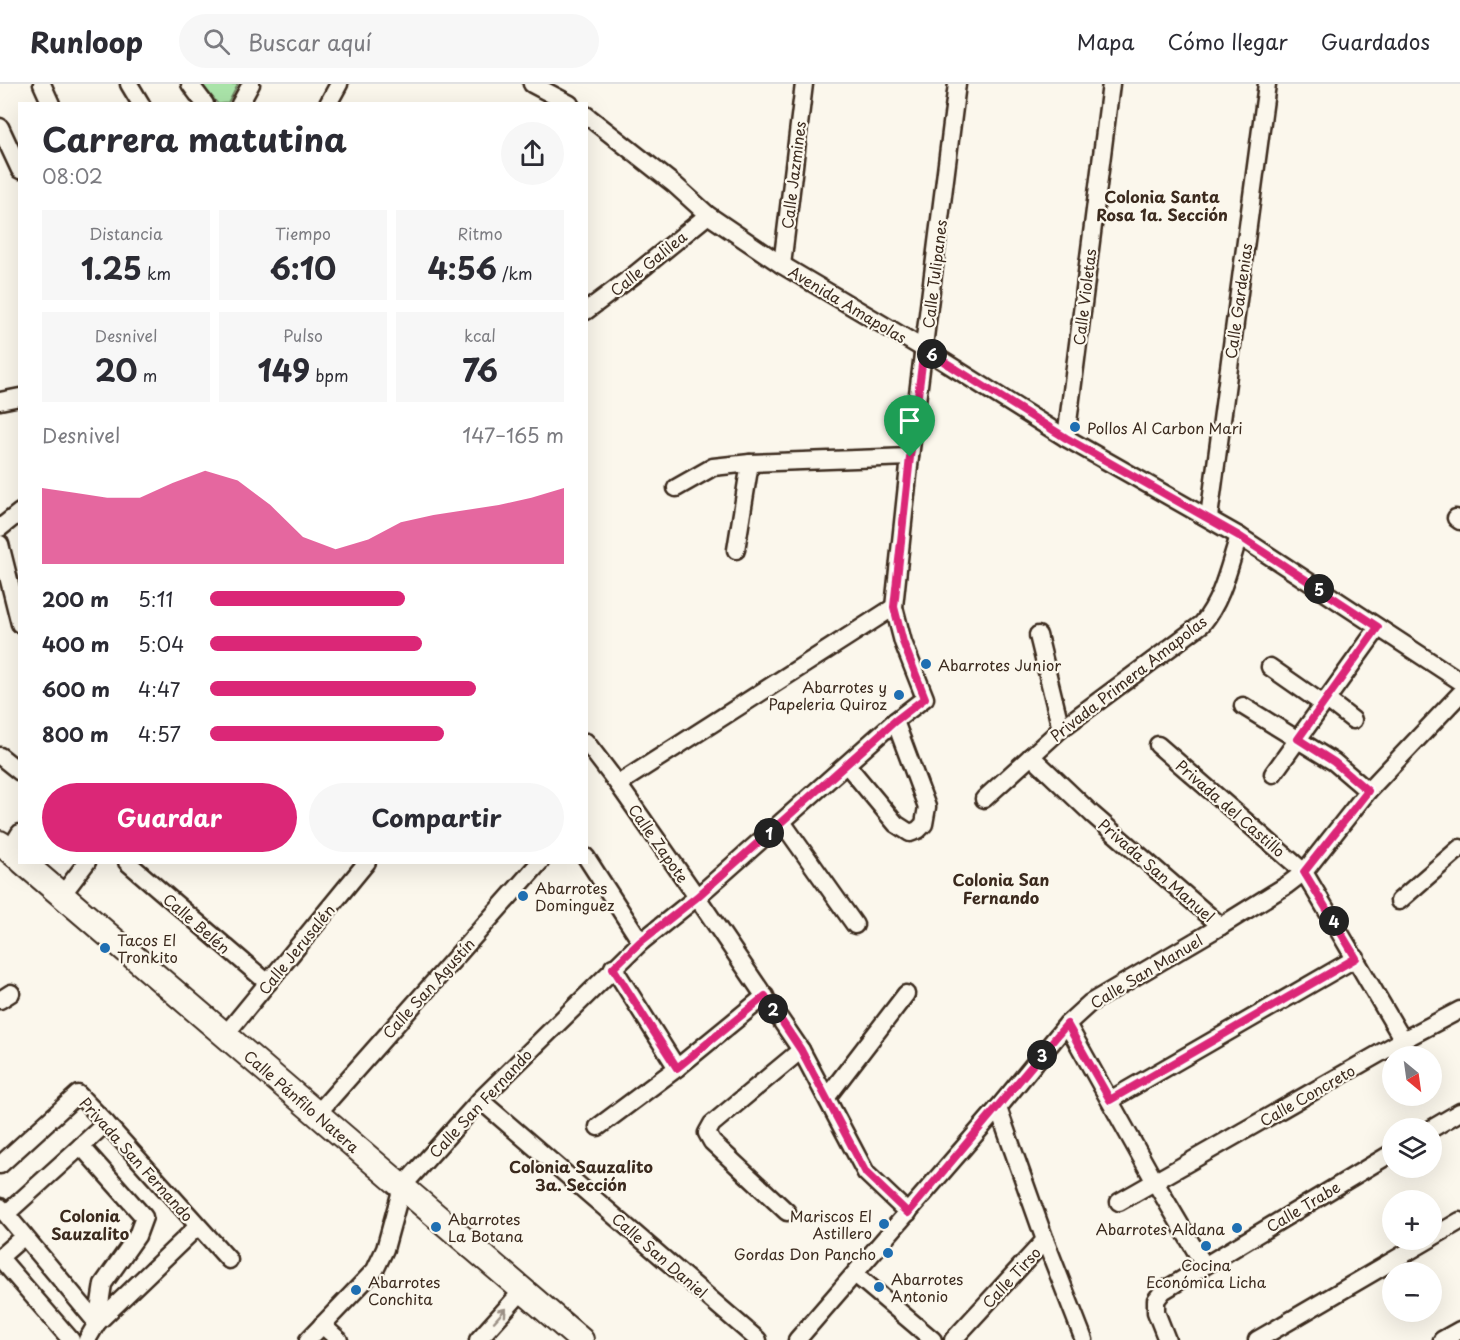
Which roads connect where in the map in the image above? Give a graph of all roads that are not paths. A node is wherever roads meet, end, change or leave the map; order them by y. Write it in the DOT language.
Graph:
graph roads {
  1 [pos="42,84"];
  2 [pos="129,84"];
  3 [pos="190,84"];
  4 [pos="251,84"];
  5 [pos="339,84"];
  6 [pos="532,84"];
  7 [pos="804,84"];
  8 [pos="957,84"];
  9 [pos="1111,84"];
  10 [pos="1267,84"];
  11 [pos="50,102"];
  12 [pos="140,102"];
  13 [pos="204,102"];
  14 [pos="241,102"];
  15 [pos="329,102"];
  16 [pos="566,102"];
  17 [pos="588,117"];
  18 [pos="0,127"];
  19 [pos="18,166"];
  20 [pos="708,215"];
  21 [pos="782,265"];
  22 [pos="588,310"];
  23 [pos="924,349"];
  24 [pos="18,397"];
  25 [pos="0,401"];
  26 [pos="1066,438"];
  27 [pos="910,457"];
  28 [pos="750,463"];
  29 [pos="676,488"];
  30 [pos="18,514"];
  31 [pos="1209,518"];
  32 [pos="0,528"];
  33 [pos="1239,536"];
  34 [pos="0,544"];
  35 [pos="736,550"];
  36 [pos="894,607"];
  37 [pos="18,616"];
  38 [pos="1378,627"];
  39 [pos="1038,635"];
  40 [pos="1270,667"];
  41 [pos="1460,681"];
  42 [pos="1460,694"];
  43 [pos="1324,701"];
  44 [pos="1243,706"];
  45 [pos="1353,720"];
  46 [pos="895,721"];
  47 [pos="1061,729"];
  48 [pos="1298,739"];
  49 [pos="588,745"];
  50 [pos="1158,745"];
  51 [pos="0,756"];
  52 [pos="1031,756"];
  53 [pos="847,765"];
  54 [pos="18,770"];
  55 [pos="1273,774"];
  56 [pos="618,784"];
  57 [pos="1368,791"];
  58 [pos="984,799"];
  59 [pos="782,822"];
  60 [pos="1460,848"];
  61 [pos="588,860"];
  62 [pos="29,864"];
  63 [pos="85,864"];
  64 [pos="129,864"];
  65 [pos="365,864"];
  66 [pos="538,864"];
  67 [pos="1304,872"];
  68 [pos="62,895"];
  69 [pos="697,897"];
  70 [pos="1399,901"];
  71 [pos="855,926"];
  72 [pos="1221,926"];
  73 [pos="640,942"];
  74 [pos="1356,958"];
  75 [pos="613,968"];
  76 [pos="268,983"];
  77 [pos="906,994"];
  78 [pos="765,996"];
  79 [pos="1460,1010"];
  80 [pos="1067,1024"];
  81 [pos="225,1035"];
  82 [pos="1403,1040"];
  83 [pos="801,1050"];
  84 [pos="677,1068"];
  85 [pos="827,1097"];
  86 [pos="480,1100"];
  87 [pos="1110,1100"];
  88 [pos="998,1108"];
  89 [pos="316,1114"];
  90 [pos="1457,1119"];
  91 [pos="106,1122"];
  92 [pos="1442,1125"];
  93 [pos="598,1127"];
  94 [pos="81,1146"];
  95 [pos="1382,1158"];
  96 [pos="0,1165"];
  97 [pos="1155,1182"];
  98 [pos="402,1187"];
  99 [pos="1119,1202"];
  100 [pos="3,1210"];
  101 [pos="787,1212"];
  102 [pos="908,1213"];
  103 [pos="1460,1221"];
  104 [pos="197,1227"];
  105 [pos="1442,1232"];
  106 [pos="24,1236"];
  107 [pos="1045,1240"];
  108 [pos="1411,1250"];
  109 [pos="0,1258"];
  110 [pos="229,1260"];
  111 [pos="1204,1265"];
  112 [pos="855,1274"];
  113 [pos="523,1290"];
  114 [pos="97,1323"];
  115 [pos="322,1325"];
  116 [pos="1460,1330"];
  117 [pos="71,1340"];
  118 [pos="87,1340"];
  119 [pos="308,1340"];
  120 [pos="339,1340"];
  121 [pos="478,1340"];
  122 [pos="581,1340"];
  123 [pos="758,1340"];
  124 [pos="797,1340"];
  125 [pos="933,1340"];
  126 [pos="953,1340"];
  127 [pos="1084,1340"];
  128 [pos="1167,1340"];
  129 [pos="1257,1340"];
  130 [pos="1442,1340"];
  1 -- 11 [label="street"];
  2 -- 12 [label="street"];
  3 -- 13 [label="street"];
  4 -- 14 [label="street"];
  5 -- 15 [label="street"];
  6 -- 16 [label="street"];
  7 -- 21 [label="street, Calle Jazmines"];
  8 -- 23 [label="street, Calle Tulipanes"];
  9 -- 26 [label="street, Calle Violetas"];
  10 -- 31 [label="street, Calle Gardenias"];
  17 -- 20 [label="street, Avenida Amapolas"];
  18 -- 19 [label="street"];
  20 -- 21 [label="street, Avenida Amapolas"];
  20 -- 22 [label="street, Calle Galilea"];
  21 -- 23 [label="street, Avenida Amapolas"];
  23 -- 26 [label="street, Avenida Amapolas"];
  23 -- 27 [label="street, Calle Tulipanes"];
  24 -- 25 [label="street"];
  26 -- 31 [label="street, Avenida Amapolas"];
  27 -- 28 [label="street"];
  27 -- 36 [label="street, Calle Tulipanes"];
  28 -- 29 [label="street"];
  28 -- 35 [label="street"];
  30 -- 32 [label="street"];
  31 -- 33 [label="street, Avenida Amapolas"];
  33 -- 38 [label="street, Avenida Amapolas"];
  33 -- 47 [label="street, Privada Primera Amapolas"];
  34 -- 37 [label="street"];
  36 -- 46 [label="street, Calle San Fernando"];
  36 -- 56 [label="street"];
  38 -- 41 [label="street, Avenida Amapolas"];
  38 -- 43 [label="street"];
  39 -- 47 [label="street"];
  40 -- 43 [label="street"];
  42 -- 57 [label="street, Calle San Manuel"];
  43 -- 45 [label="street"];
  43 -- 48 [label="street"];
  44 -- 48 [label="street"];
  46 -- 53 [label="street, Calle San Fernando"];
  46 -- 53 [label="street"];
  47 -- 52 [label="street, Privada Primera Amapolas"];
  48 -- 55 [label="street"];
  48 -- 57 [label="street"];
  49 -- 56 [label="street, Calle Zapote"];
  50 -- 67 [label="street, Privada del Castillo"];
  51 -- 54 [label="street"];
  52 -- 58 [label="street, Privada Primera Amapolas"];
  52 -- 72 [label="street, Privada San Manuel"];
  53 -- 59 [label="street, Calle San Fernando"];
  56 -- 69 [label="street, Calle Zapote"];
  57 -- 67 [label="street, Calle San Manuel"];
  59 -- 69 [label="street, Calle San Fernando"];
  59 -- 71 [label="street"];
  60 -- 70 [label="street"];
  61 -- 73 [label="street"];
  62 -- 68 [label="main road, Calle Pánfilo Natera"];
  63 -- 68 [label="street"];
  64 -- 76 [label="street, Calle Belén"];
  65 -- 76 [label="street, Calle Jerusalén"];
  66 -- 89 [label="street, Calle San Agustín"];
  67 -- 72 [label="street, Calle San Manuel"];
  67 -- 74 [label="street, Privada del Castillo"];
  68 -- 81 [label="main road, Calle Pánfilo Natera"];
  69 -- 73 [label="street, Calle San Fernando"];
  69 -- 78 [label="street, Calle Zapote"];
  72 -- 80 [label="street, Calle San Manuel"];
  73 -- 75 [label="street, Calle San Fernando"];
  74 -- 82 [label="street, Privada del Castillo"];
  74 -- 87 [label="street"];
  75 -- 84 [label="street"];
  75 -- 86 [label="street, Calle San Fernando"];
  76 -- 81 [label="street, Calle Jerusalén"];
  77 -- 85 [label="street"];
  78 -- 83 [label="street, Calle Zapote"];
  78 -- 84 [label="street"];
  79 -- 82 [label="street, Calle Concreto"];
  80 -- 87 [label="street"];
  80 -- 88 [label="street, Calle San Manuel"];
  81 -- 89 [label="main road, Calle Pánfilo Natera"];
  82 -- 97 [label="street, Calle Concreto"];
  83 -- 85 [label="street, Calle Zapote"];
  83 -- 101 [label="street"];
  84 -- 93 [label="street"];
  85 -- 102 [label="street, Calle Zapote"];
  86 -- 98 [label="street, Calle San Fernando"];
  86 -- 123 [label="street, Calle San Daniel"];
  87 -- 97 [label="street"];
  88 -- 102 [label="street, Calle San Manuel"];
  88 -- 107 [label="street"];
  89 -- 98 [label="main road, Calle Pánfilo Natera"];
  90 -- 92 [label="street"];
  91 -- 94 [label="street"];
  91 -- 96 [label="street, Privada San Fernando"];
  91 -- 104 [label="street, Privada San Fernando"];
  94 -- 100 [label="street"];
  94 -- 114 [label="street"];
  95 -- 111 [label="street, Calle Trabe"];
  97 -- 99 [label="street, Calle Concreto"];
  97 -- 111 [label="street"];
  98 -- 113 [label="main road, Calle Pánfilo Natera"];
  98 -- 115 [label="street, Calle San Fernando"];
  100 -- 106 [label="street"];
  102 -- 112 [label="street, Calle San Manuel"];
  103 -- 105 [label="street"];
  104 -- 110 [label="street"];
  104 -- 114 [label="street, Privada San Fernando"];
  106 -- 109 [label="street"];
  106 -- 114 [label="street"];
  107 -- 126 [label="street, Calle Tirso"];
  107 -- 127 [label="street"];
  108 -- 129 [label="street"];
  109 -- 117 [label="street"];
  111 -- 128 [label="street, Calle Trabe"];
  112 -- 124 [label="street, Calle San Manuel"];
  112 -- 125 [label="street"];
  121 -- 113 [label="street, one-way"];
  113 -- 122 [label="main road, Calle Pánfilo Natera"];
  114 -- 118 [label="street, Privada San Fernando"];
  115 -- 119 [label="street, Calle San Fernando"];
  115 -- 120 [label="street"];
  116 -- 130 [label="street"];
}
